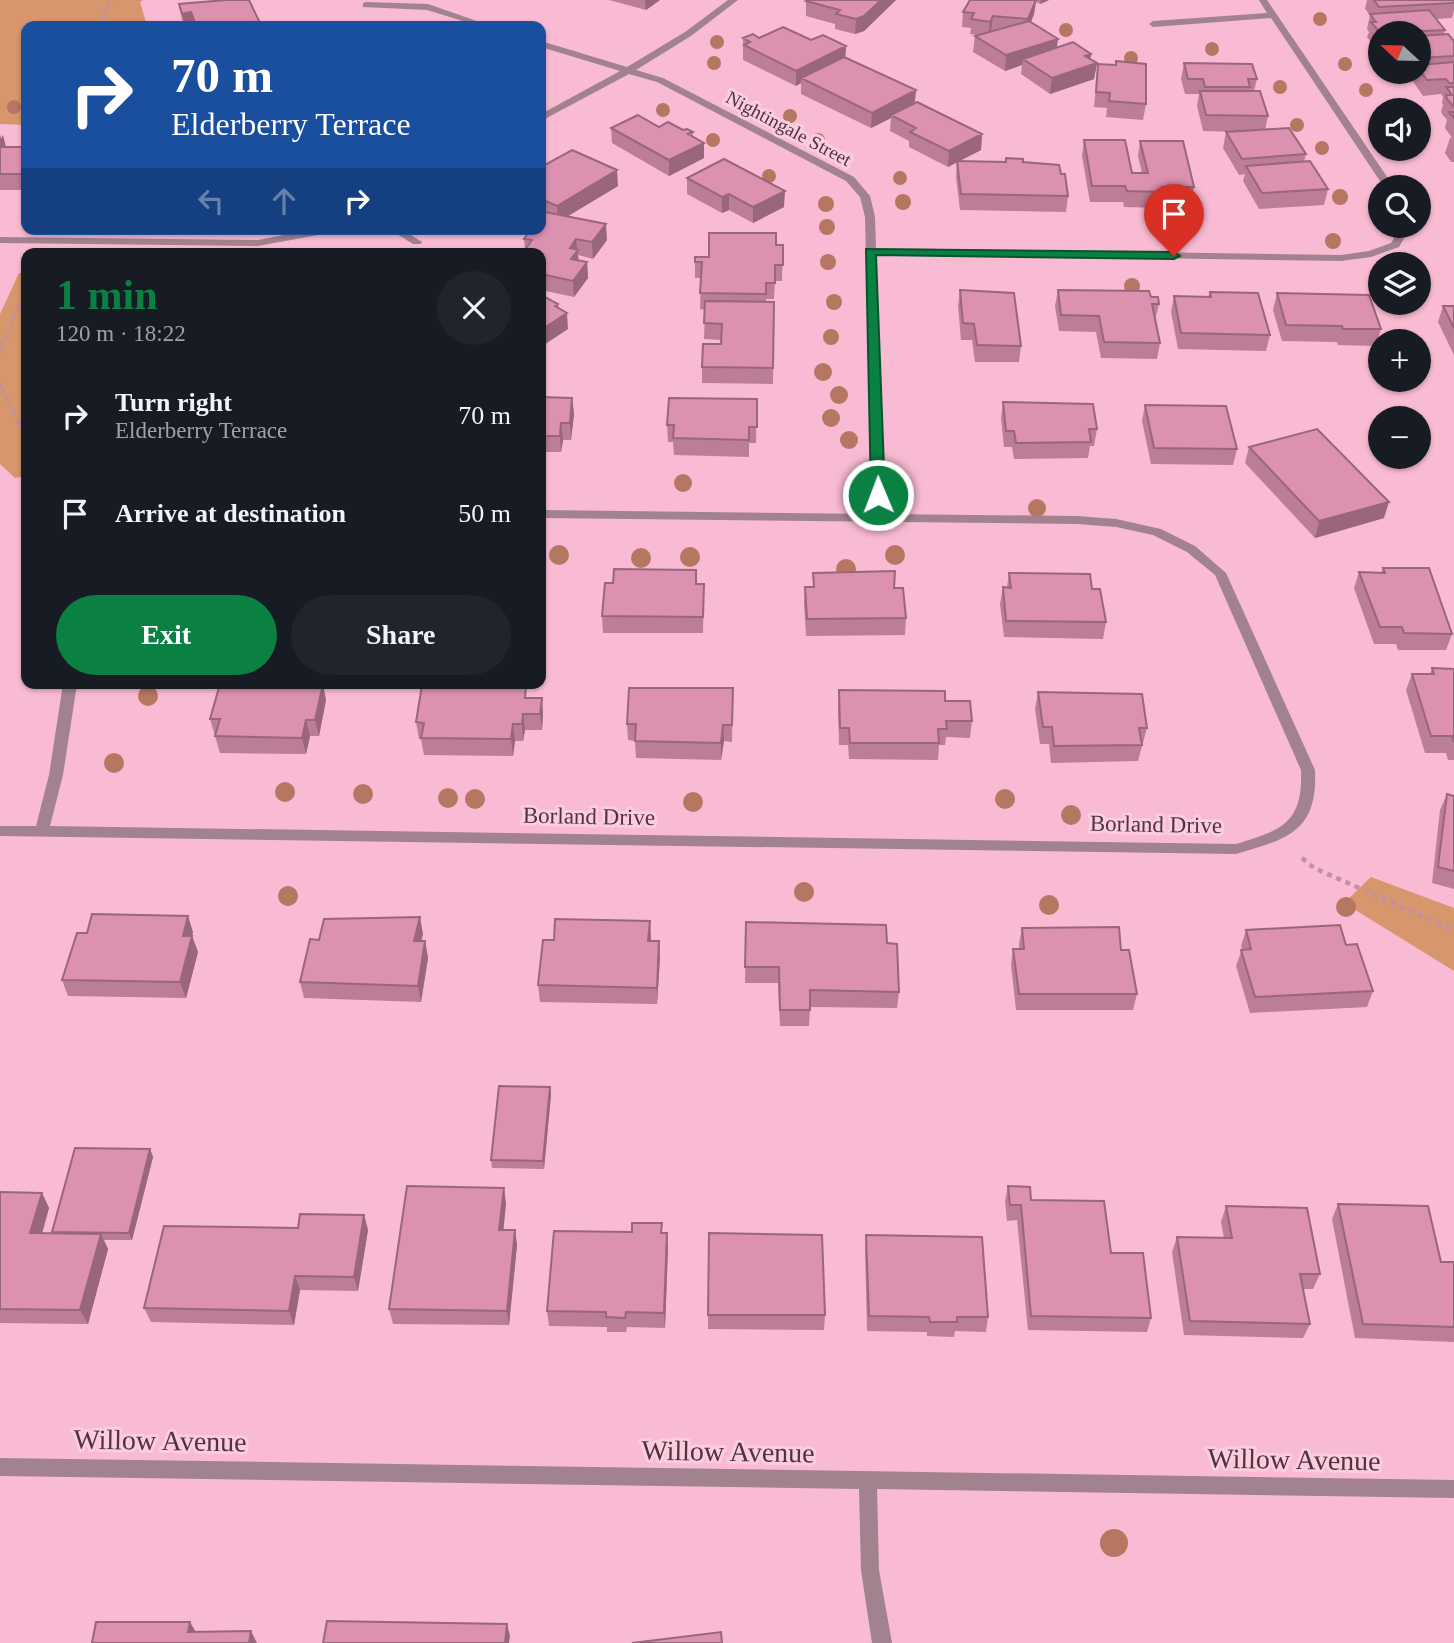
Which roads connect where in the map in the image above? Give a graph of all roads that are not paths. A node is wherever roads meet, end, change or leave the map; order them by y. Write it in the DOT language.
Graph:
graph roads {
  1 [pos="734,0"];
  2 [pos="1263,0"];
  3 [pos="366,5"];
  4 [pos="1273,15"];
  5 [pos="471,21"];
  6 [pos="1153,24"];
  7 [pos="546,46"];
  8 [pos="627,70"];
  9 [pos="546,115"];
  10 [pos="1381,175"];
  11 [pos="301,235"];
  12 [pos="405,235"];
  13 [pos="1399,238"];
  14 [pos="0,240"];
  15 [pos="417,242"];
  16 [pos="870,251"];
  17 [pos="546,514"];
  18 [pos="878,518"];
  19 [pos="69,689"];
  20 [pos="0,831"];
  21 [pos="42,832"];
  22 [pos="0,1467"];
  23 [pos="868,1482"];
  24 [pos="1454,1489"];
  25 [pos="882,1643"];
  1 -- 8 [label="street"];
  2 -- 4 [label="street"];
  3 -- 5 [label="street"];
  4 -- 6 [label="street"];
  4 -- 10 [label="street"];
  7 -- 8 [label="street, Nightingale Street"];
  8 -- 9 [label="street"];
  8 -- 16 [label="street, Nightingale Street"];
  11 -- 14 [label="street"];
  12 -- 15 [label="street"];
  13 -- 16 [label="street"];
  16 -- 18 [label="street, Nightingale Street"];
  17 -- 18 [label="street, Borland Drive"];
  18 -- 21 [label="street, Borland Drive"];
  19 -- 21 [label="street"];
  20 -- 21 [label="street, Borland Drive"];
  22 -- 23 [label="street, Willow Avenue"];
  23 -- 24 [label="street, Willow Avenue"];
  23 -- 25 [label="street"];
}
